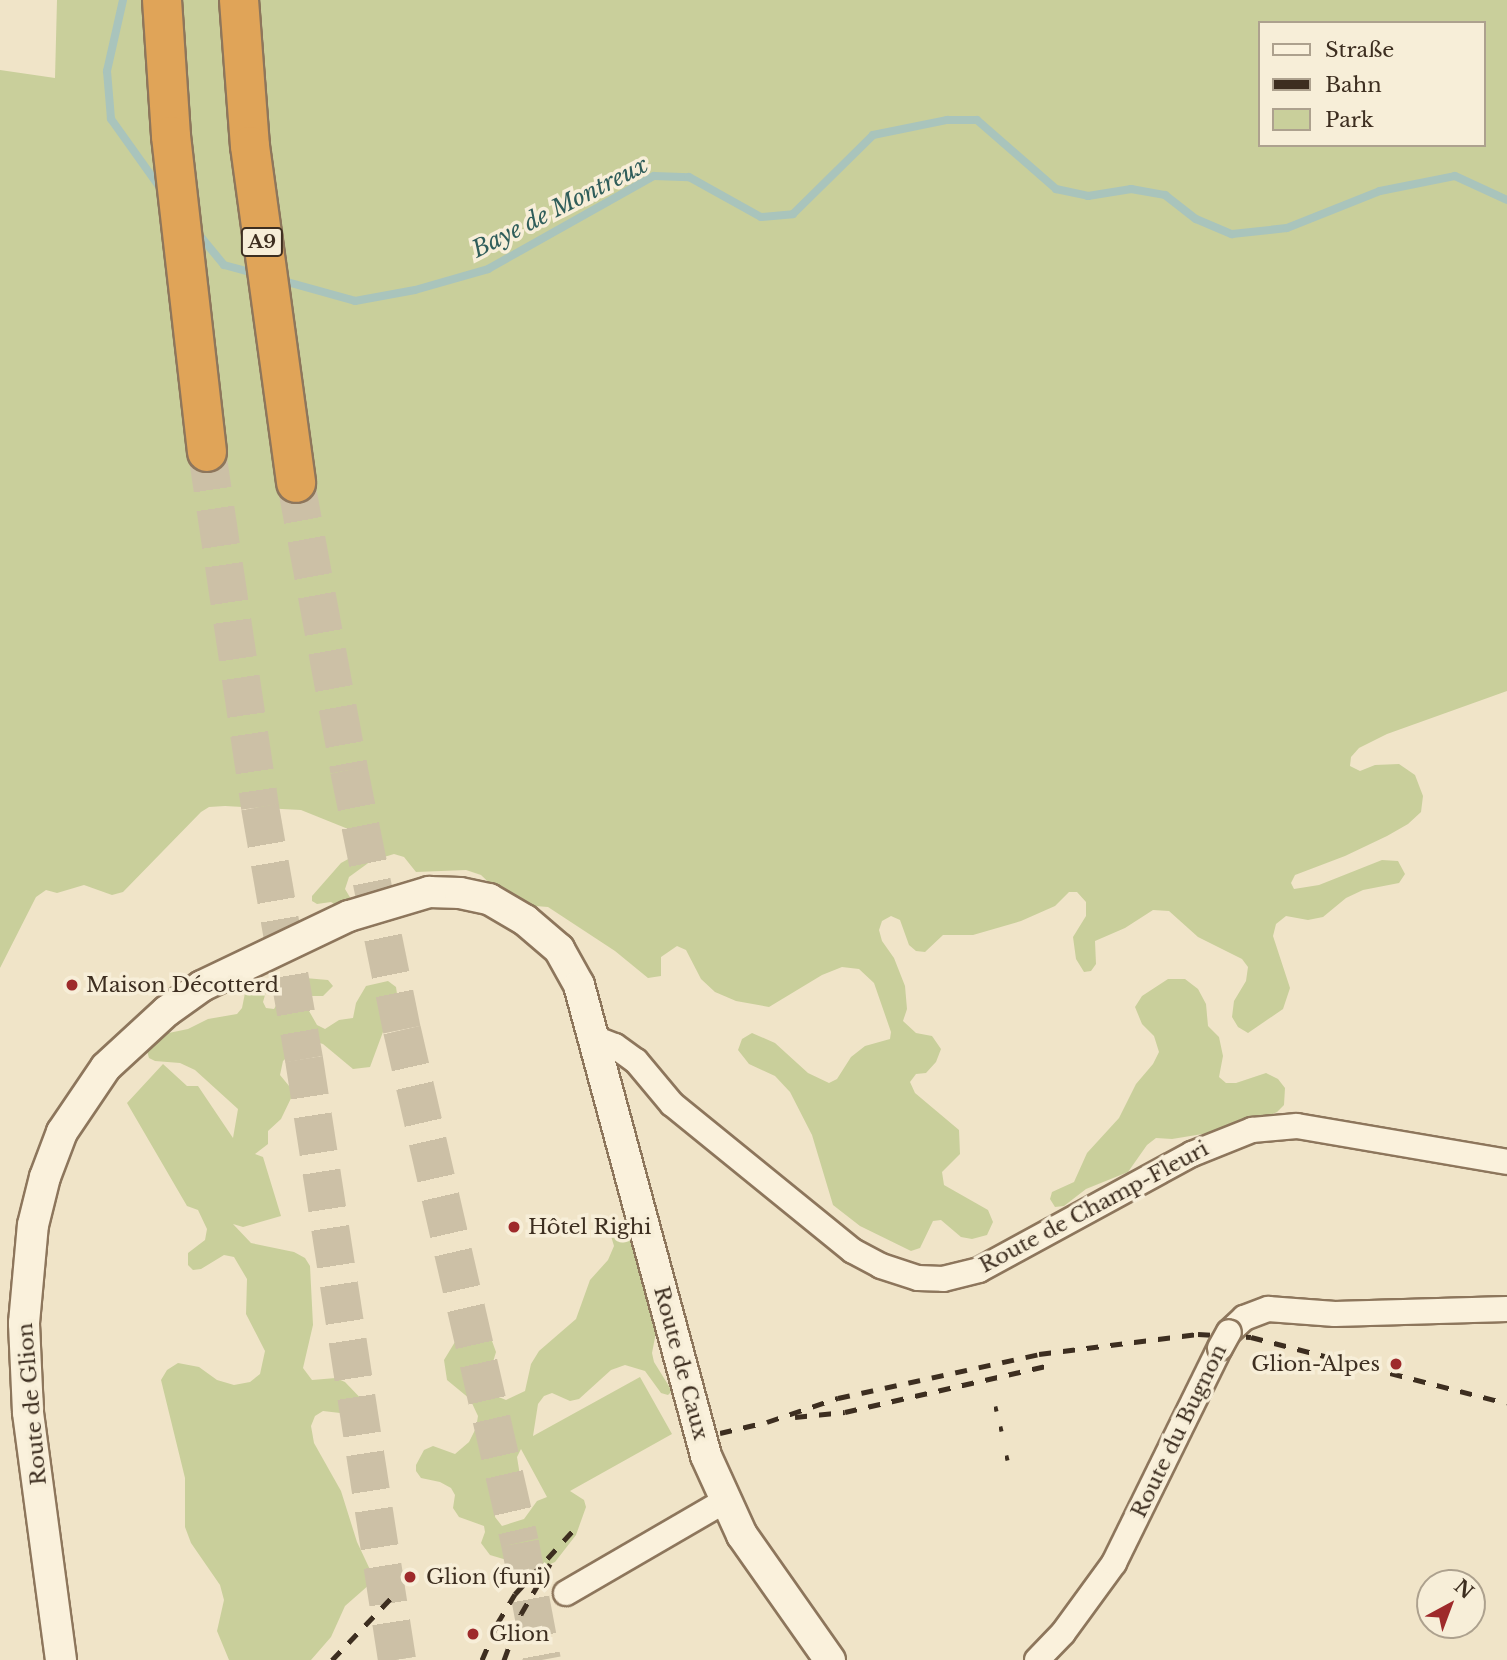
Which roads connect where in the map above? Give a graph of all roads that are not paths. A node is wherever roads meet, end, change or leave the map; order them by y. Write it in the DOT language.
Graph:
graph roads {
  1 [pos="162,0"];
  2 [pos="239,0"];
  3 [pos="207,452"];
  4 [pos="296,483"];
  5 [pos="594,1038"];
  6 [pos="1507,1162"];
  7 [pos="1507,1309"];
  8 [pos="725,1501"];
  9 [pos="566,1594"];
  10 [pos="61,1660"];
  11 [pos="830,1660"];
  12 [pos="1037,1660"];
  1 -- 3 [label="highway"];
  2 -- 4 [label="highway, A9"];
  5 -- 6 [label="street, Route de Champ-Fleuri"];
  5 -- 8 [label="street, Route de Caux"];
  5 -- 10 [label="street, Route de Glion"];
  7 -- 12 [label="street, Route du Bugnon, bridge"];
  8 -- 9 [label="street"];
  8 -- 11 [label="street, Route de Caux"];
}
